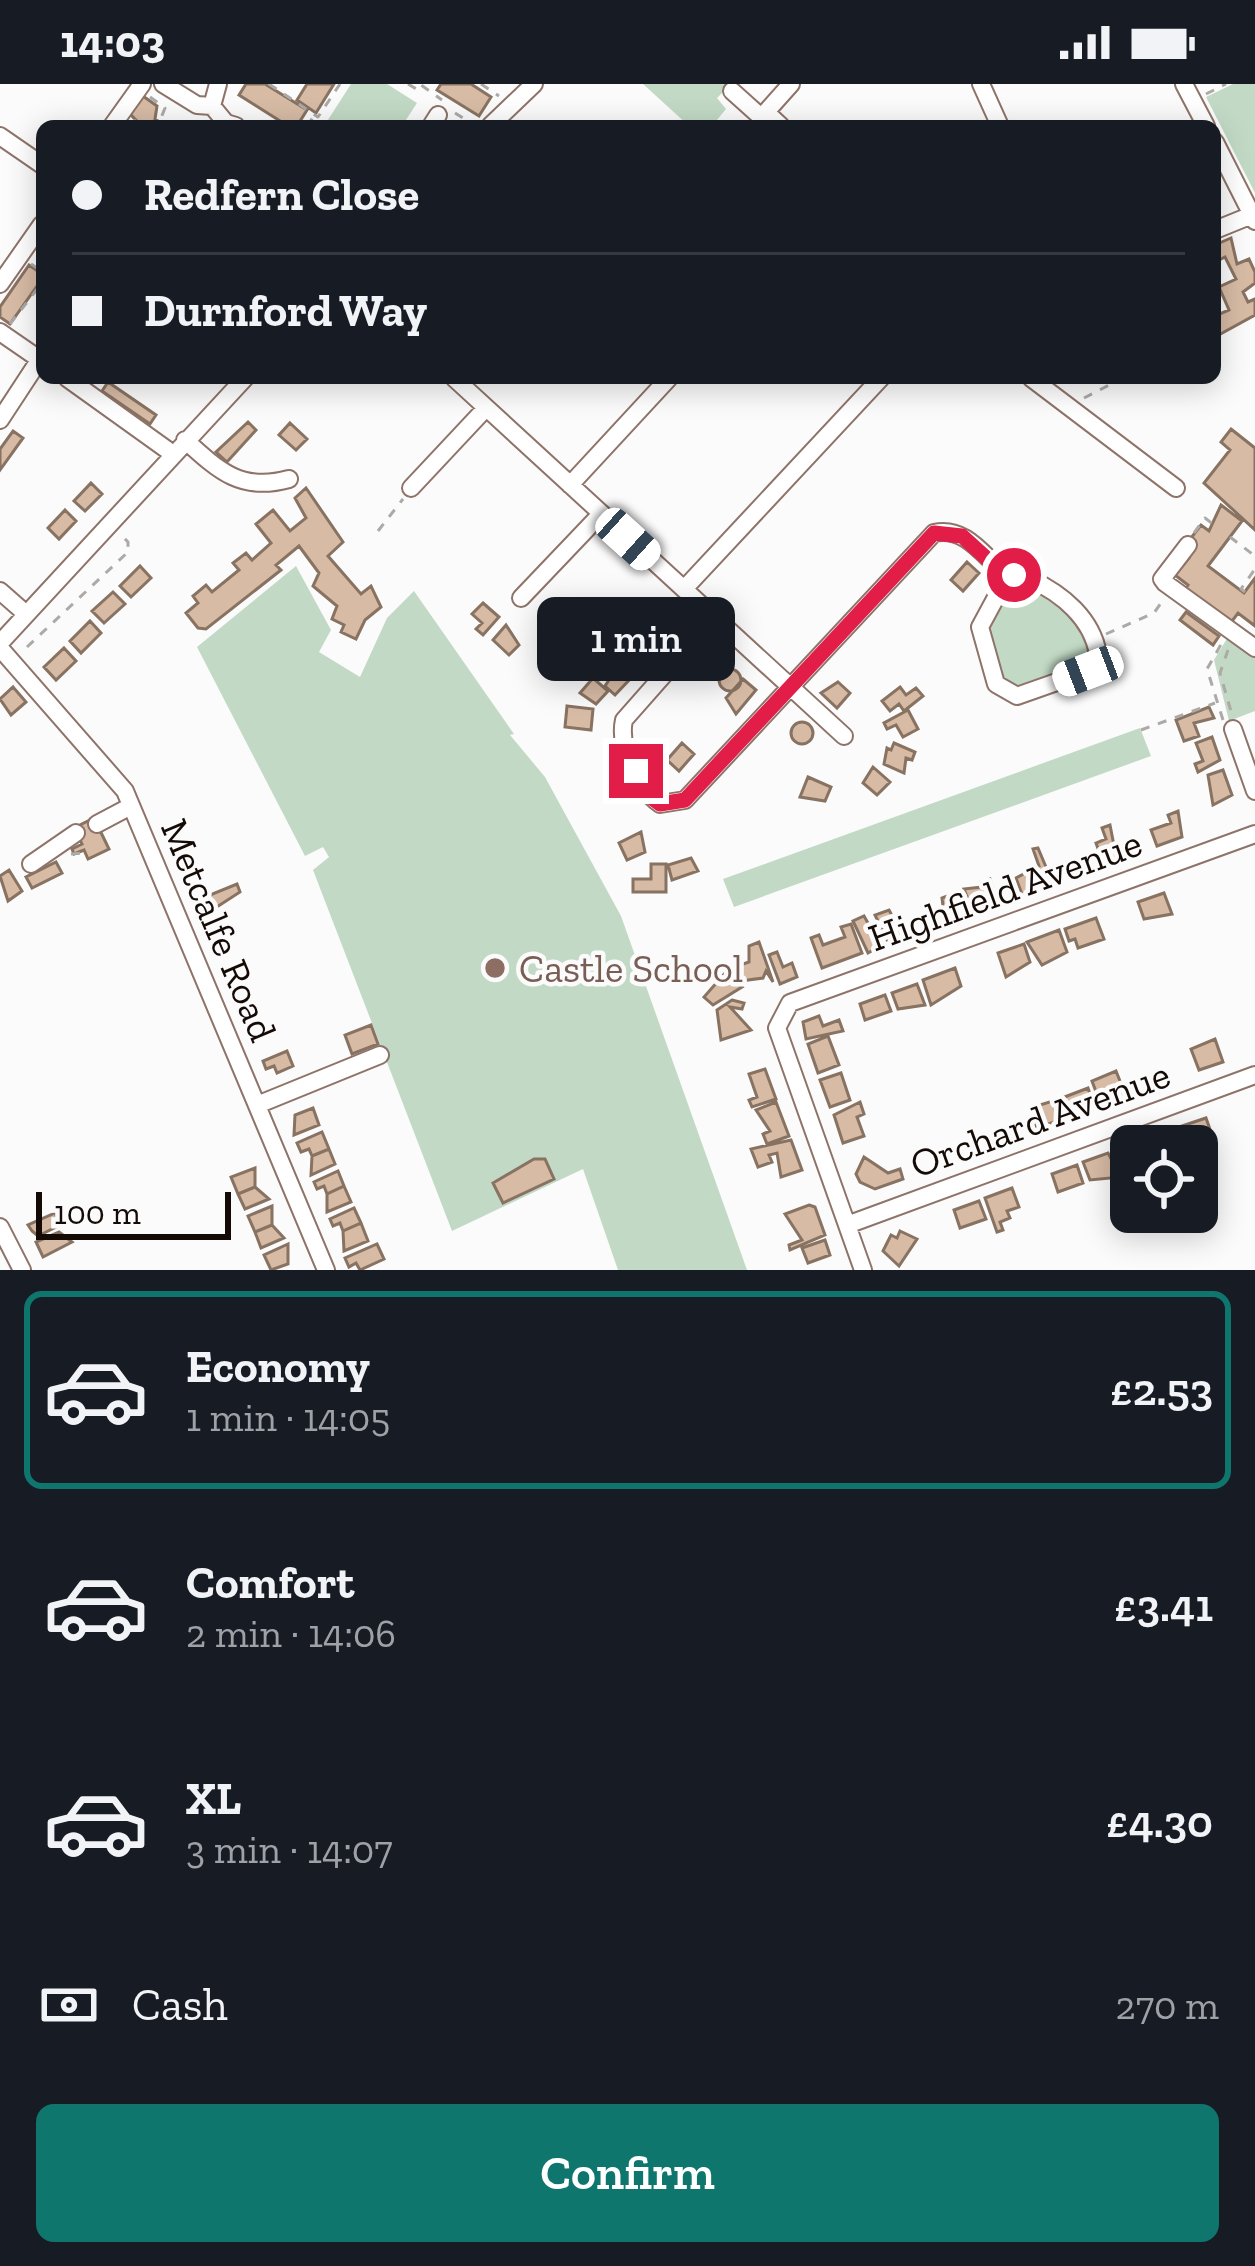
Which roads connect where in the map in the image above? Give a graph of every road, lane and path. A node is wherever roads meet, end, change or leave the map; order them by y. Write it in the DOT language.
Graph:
graph roads {
  1 [pos="164,84"];
  2 [pos="218,84"];
  3 [pos="269,84"];
  4 [pos="340,84"];
  5 [pos="481,84"];
  6 [pos="534,84"];
  7 [pos="791,84"];
  8 [pos="981,84"];
  9 [pos="1184,84"];
  10 [pos="1224,85"];
  11 [pos="140,87"];
  12 [pos="732,92"];
  13 [pos="1204,94"];
  14 [pos="212,106"];
  15 [pos="509,112"];
  16 [pos="766,112"];
  17 [pos="315,114"];
  18 [pos="116,120"];
  19 [pos="163,120"];
  20 [pos="225,120"];
  21 [pos="311,120"];
  22 [pos="775,120"];
  23 [pos="997,120"];
  24 [pos="1203,120"];
  25 [pos="0,136"];
  26 [pos="1221,154"];
  27 [pos="36,161"];
  28 [pos="1254,218"];
  29 [pos="1221,228"];
  30 [pos="36,233"];
  31 [pos="0,284"];
  32 [pos="36,290"];
  33 [pos="1,333"];
  34 [pos="36,357"];
  35 [pos="36,367"];
  36 [pos="77,384"];
  37 [pos="239,384"];
  38 [pos="462,384"];
  39 [pos="663,384"];
  40 [pos="875,384"];
  41 [pos="1039,384"];
  42 [pos="1102,384"];
  43 [pos="1112,384"];
  44 [pos="1104,388"];
  45 [pos="1083,399"];
  46 [pos="486,408"];
  47 [pos="0,420"];
  48 [pos="179,447"];
  49 [pos="290,479"];
  50 [pos="570,485"];
  51 [pos="411,488"];
  52 [pos="1176,488"];
  53 [pos="601,514"];
  54 [pos="1204,518"];
  55 [pos="1214,525"];
  56 [pos="116,530"];
  57 [pos="378,531"];
  58 [pos="1230,537"];
  59 [pos="1187,544"];
  60 [pos="1255,556"];
  61 [pos="1255,569"];
  62 [pos="1007,577"];
  63 [pos="1162,579"];
  64 [pos="684,589"];
  65 [pos="0,591"];
  66 [pos="1244,592"];
  67 [pos="521,598"];
  68 [pos="25,613"];
  69 [pos="714,618"];
  70 [pos="1231,633"];
  71 [pos="1095,638"];
  72 [pos="0,645"];
  73 [pos="27,647"];
  74 [pos="1255,647"];
  75 [pos="789,686"];
  76 [pos="1216,702"];
  77 [pos="1233,729"];
  78 [pos="1141,730"];
  79 [pos="844,736"];
  80 [pos="1255,791"];
  81 [pos="131,806"];
  82 [pos="97,824"];
  83 [pos="76,833"];
  84 [pos="1255,834"];
  85 [pos="31,864"];
  86 [pos="380,1055"];
  87 [pos="1255,1075"];
  88 [pos="256,1105"];
  89 [pos="847,1225"];
  90 [pos="0,1227"];
  91 [pos="22,1270"];
  92 [pos="326,1270"];
  93 [pos="863,1270"];
  1 -- 14 [label="street"];
  2 -- 14 [label="street"];
  3 -- 17 [label="path"];
  4 -- 17 [label="path"];
  5 -- 15 [label="path"];
  6 -- 15 [label="street"];
  7 -- 16 [label="street"];
  8 -- 23 [label="street"];
  9 -- 24 [label="street"];
  10 -- 13 [label="path"];
  11 -- 18 [label="street"];
  11 -- 19 [label="path"];
  12 -- 16 [label="street"];
  14 -- 20 [label="street"];
  16 -- 22 [label="street"];
  17 -- 21 [label="path"];
  25 -- 27 [label="street"];
  26 -- 28 [label="street"];
  28 -- 29 [label="street"];
  30 -- 31 [label="street"];
  32 -- 33 [label="path"];
  33 -- 34 [label="street"];
  35 -- 47 [label="street"];
  36 -- 48 [label="street"];
  37 -- 48 [label="street"];
  38 -- 46 [label="street"];
  39 -- 50 [label="street"];
  40 -- 64 [label="street"];
  41 -- 52 [label="street"];
  42 -- 44 [label="path"];
  43 -- 44 [label="path"];
  44 -- 45 [label="path"];
  46 -- 50 [label="street"];
  46 -- 51 [label="street"];
  48 -- 49 [label="street"];
  48 -- 68 [label="street"];
  50 -- 53 [label="street"];
  51 -- 57 [label="path"];
  53 -- 64 [label="street"];
  53 -- 67 [label="street"];
  54 -- 55 [label="path"];
  56 -- 73 [label="path"];
  58 -- 60 [label="path"];
  59 -- 63 [label="street"];
  61 -- 66 [label="path"];
  62 -- 71 [label="street"];
  62 -- 71 [label="street"];
  62 -- 75 [label="street"];
  63 -- 70 [label="street"];
  63 -- 71 [label="path"];
  64 -- 69 [label="street"];
  65 -- 68 [label="street"];
  68 -- 72 [label="street"];
  69 -- 75 [label="street"];
  69 -- 75 [label="street"];
  70 -- 74 [label="street"];
  70 -- 76 [label="path"];
  70 -- 77 [label="path"];
  72 -- 81 [label="street, Metcalfe Road"];
  75 -- 79 [label="street"];
  76 -- 77 [label="path"];
  76 -- 78 [label="path"];
  77 -- 80 [label="street"];
  81 -- 82 [label="street"];
  81 -- 88 [label="street, Metcalfe Road"];
  83 -- 85 [label="street"];
  84 -- 89 [label="street, Highfield Avenue"];
  86 -- 88 [label="street"];
  87 -- 89 [label="street, Orchard Avenue"];
  88 -- 92 [label="street, Metcalfe Road"];
  89 -- 93 [label="street"];
  90 -- 91 [label="street"];
}
